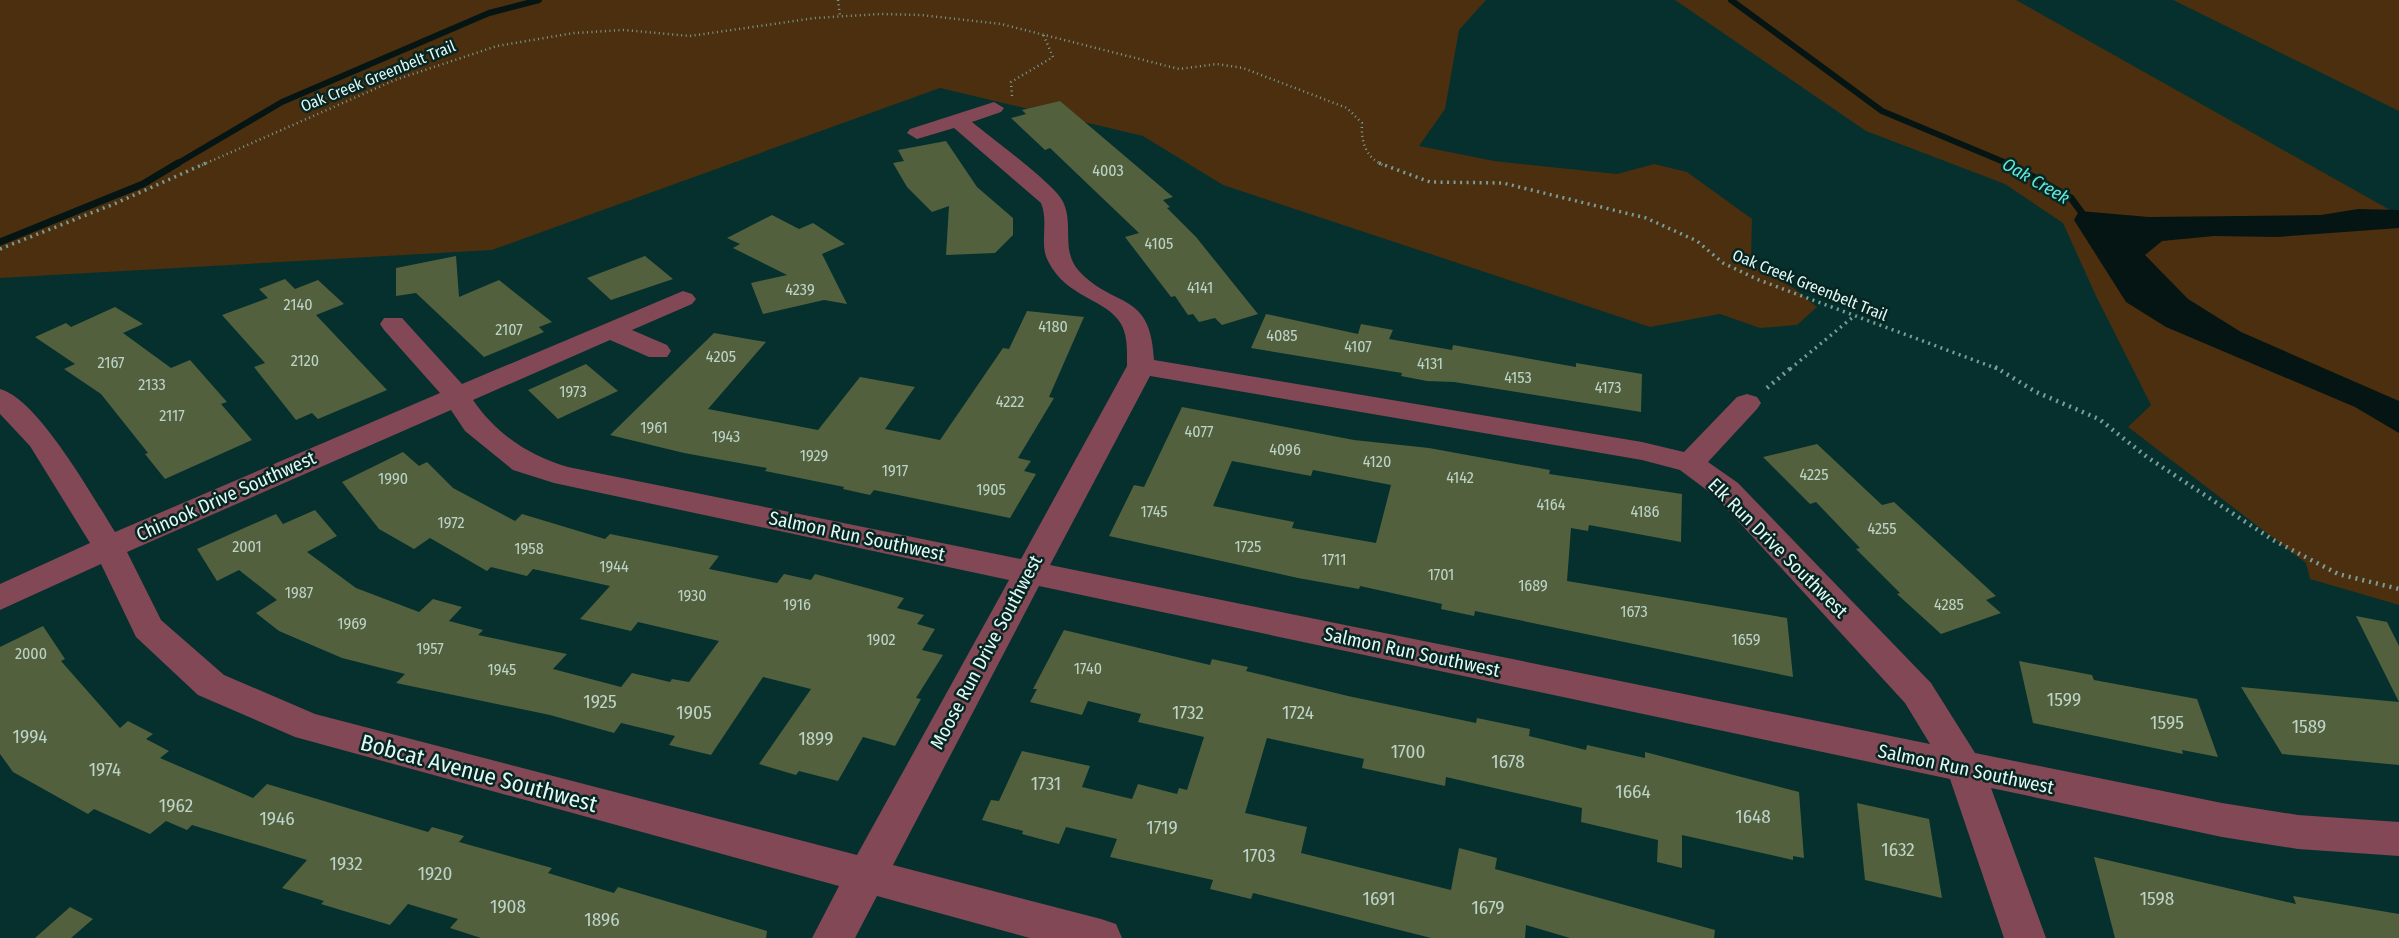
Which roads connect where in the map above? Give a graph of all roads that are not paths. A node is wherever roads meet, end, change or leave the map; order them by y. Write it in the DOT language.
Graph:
graph roads {
  1 [pos="994,108"];
  2 [pos="958,121"];
  3 [pos="917,133"];
  4 [pos="683,299"];
  5 [pos="393,324"];
  6 [pos="609,330"];
  7 [pos="657,351"];
  8 [pos="1141,366"];
  9 [pos="454,396"];
  10 [pos="0,398"];
  11 [pos="1747,403"];
  12 [pos="1690,463"];
  13 [pos="108,547"];
  14 [pos="1029,572"];
  15 [pos="0,598"];
  16 [pos="1965,769"];
  17 [pos="2399,839"];
  18 [pos="866,876"];
  19 [pos="833,938"];
  20 [pos="1101,938"];
  21 [pos="2025,938"];
  1 -- 2 [label="street"];
  2 -- 3 [label="street"];
  2 -- 8 [label="street"];
  4 -- 6 [label="street, Chinook Drive Southwest"];
  5 -- 9 [label="street, Salmon Run Southwest"];
  6 -- 7 [label="street"];
  6 -- 9 [label="street, Chinook Drive Southwest"];
  8 -- 12 [label="street, Elk Run Drive Southwest"];
  8 -- 14 [label="street, Moose Run Drive Southwest"];
  9 -- 13 [label="street, Chinook Drive Southwest"];
  9 -- 14 [label="street, Salmon Run Southwest"];
  10 -- 13 [label="street, Bobcat Avenue Southwest"];
  11 -- 12 [label="street"];
  12 -- 16 [label="street, Elk Run Drive Southwest"];
  13 -- 15 [label="street, Chinook Drive Southwest"];
  13 -- 18 [label="street, Bobcat Avenue Southwest"];
  14 -- 16 [label="street, Salmon Run Southwest"];
  14 -- 18 [label="street, Moose Run Drive Southwest"];
  16 -- 17 [label="street, Salmon Run Southwest"];
  16 -- 21 [label="street, Elk Run Drive Southwest"];
  18 -- 19 [label="street, Moose Run Drive Southwest"];
  18 -- 20 [label="street, Bobcat Avenue Southwest"];
}
